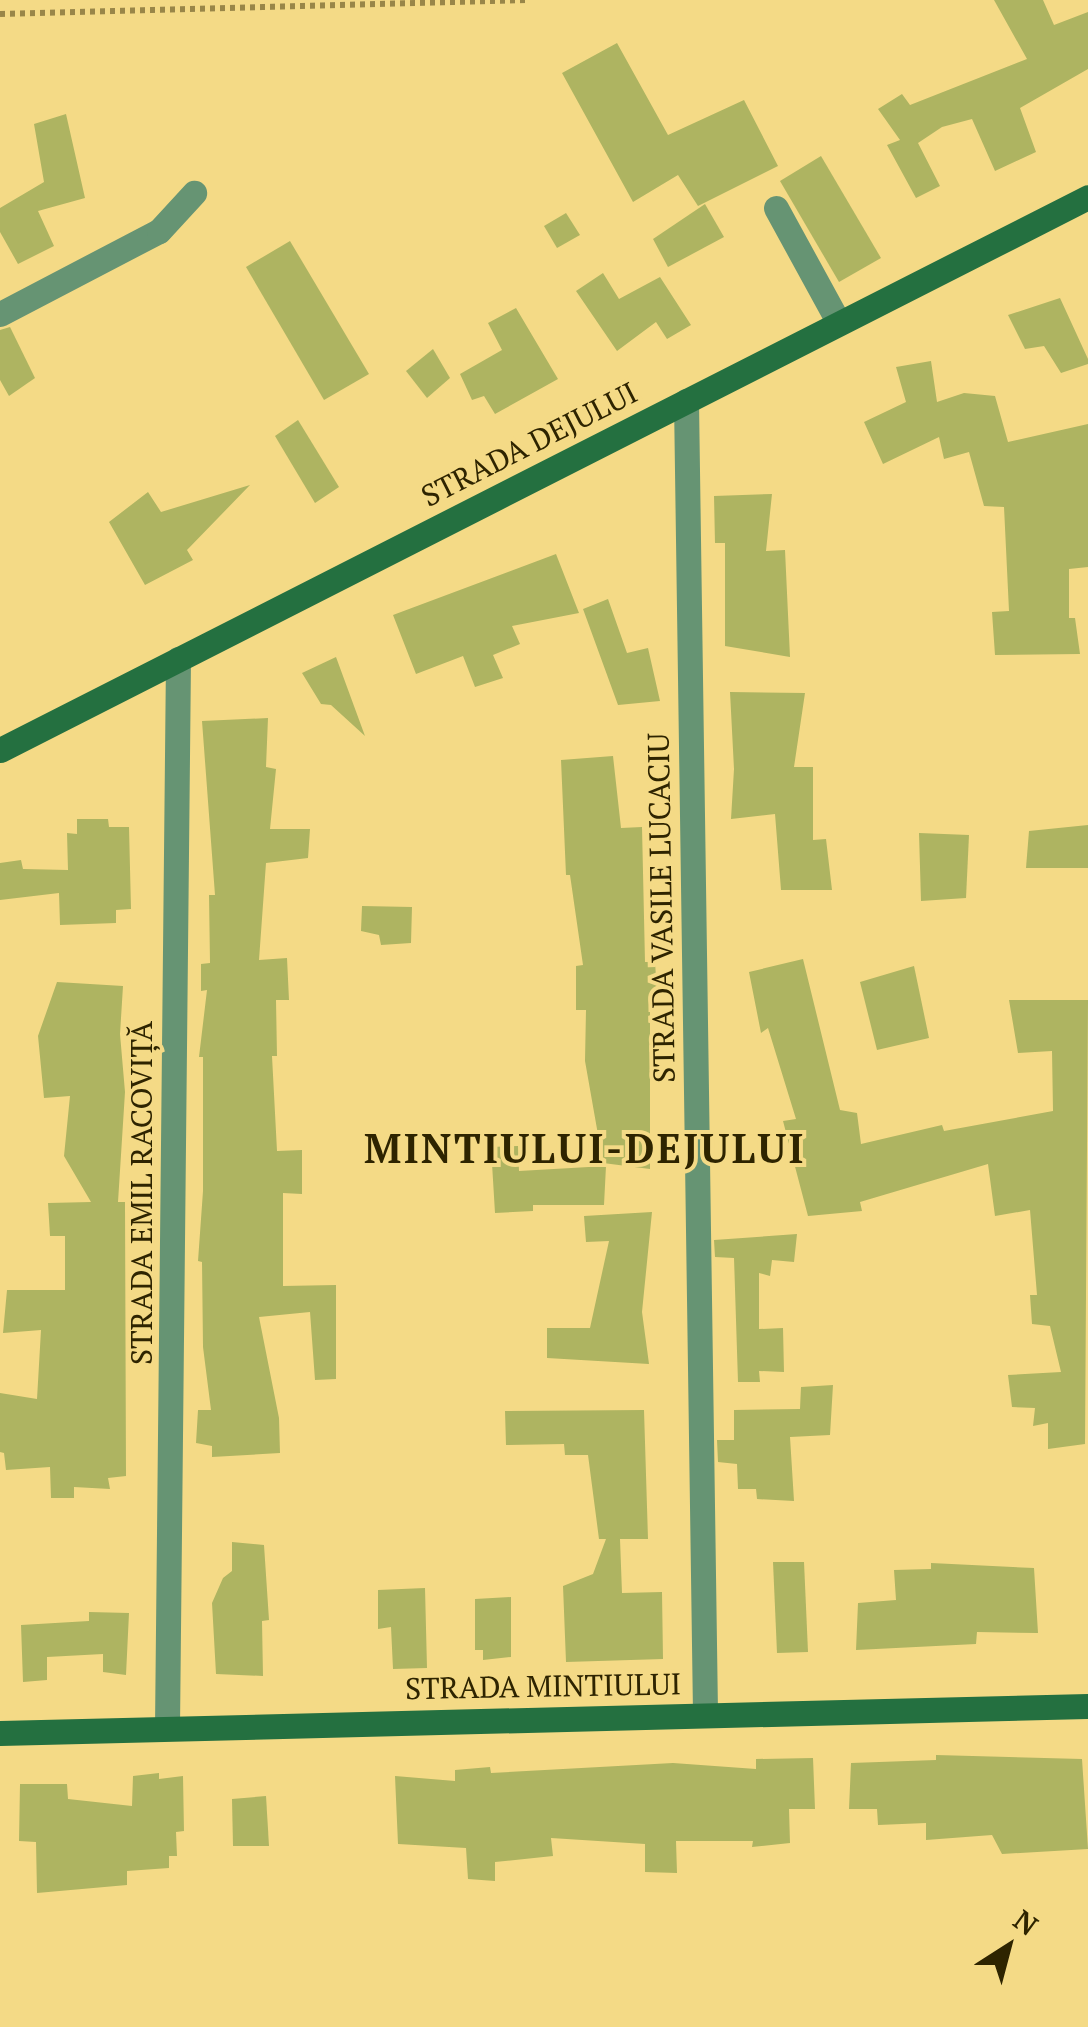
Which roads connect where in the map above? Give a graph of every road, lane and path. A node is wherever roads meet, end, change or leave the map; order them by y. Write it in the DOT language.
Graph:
graph roads {
  1 [pos="527,0"];
  2 [pos="0,14"];
  3 [pos="194,193"];
  4 [pos="1088,197"];
  5 [pos="776,208"];
  6 [pos="0,314"];
  7 [pos="840,324"];
  8 [pos="686,402"];
  9 [pos="178,659"];
  10 [pos="0,750"];
  11 [pos="1088,1706"];
  12 [pos="704,1714"];
  13 [pos="167,1727"];
  14 [pos="0,1733"];
  1 -- 2 [label="path"];
  3 -- 6 [label="street"];
  4 -- 7 [label="main road, STRADA DEJULUI"];
  5 -- 7 [label="street"];
  7 -- 8 [label="main road, STRADA DEJULUI"];
  8 -- 9 [label="main road, STRADA DEJULUI"];
  8 -- 12 [label="street, STRADA VASILE LUCACIU"];
  9 -- 10 [label="main road, STRADA DEJULUI"];
  9 -- 13 [label="street, STRADA EMIL RACOVIȚĂ"];
  11 -- 12 [label="main road, STRADA MINTIULUI"];
  12 -- 13 [label="main road, STRADA MINTIULUI"];
  13 -- 14 [label="main road, STRADA MINTIULUI"];
}
